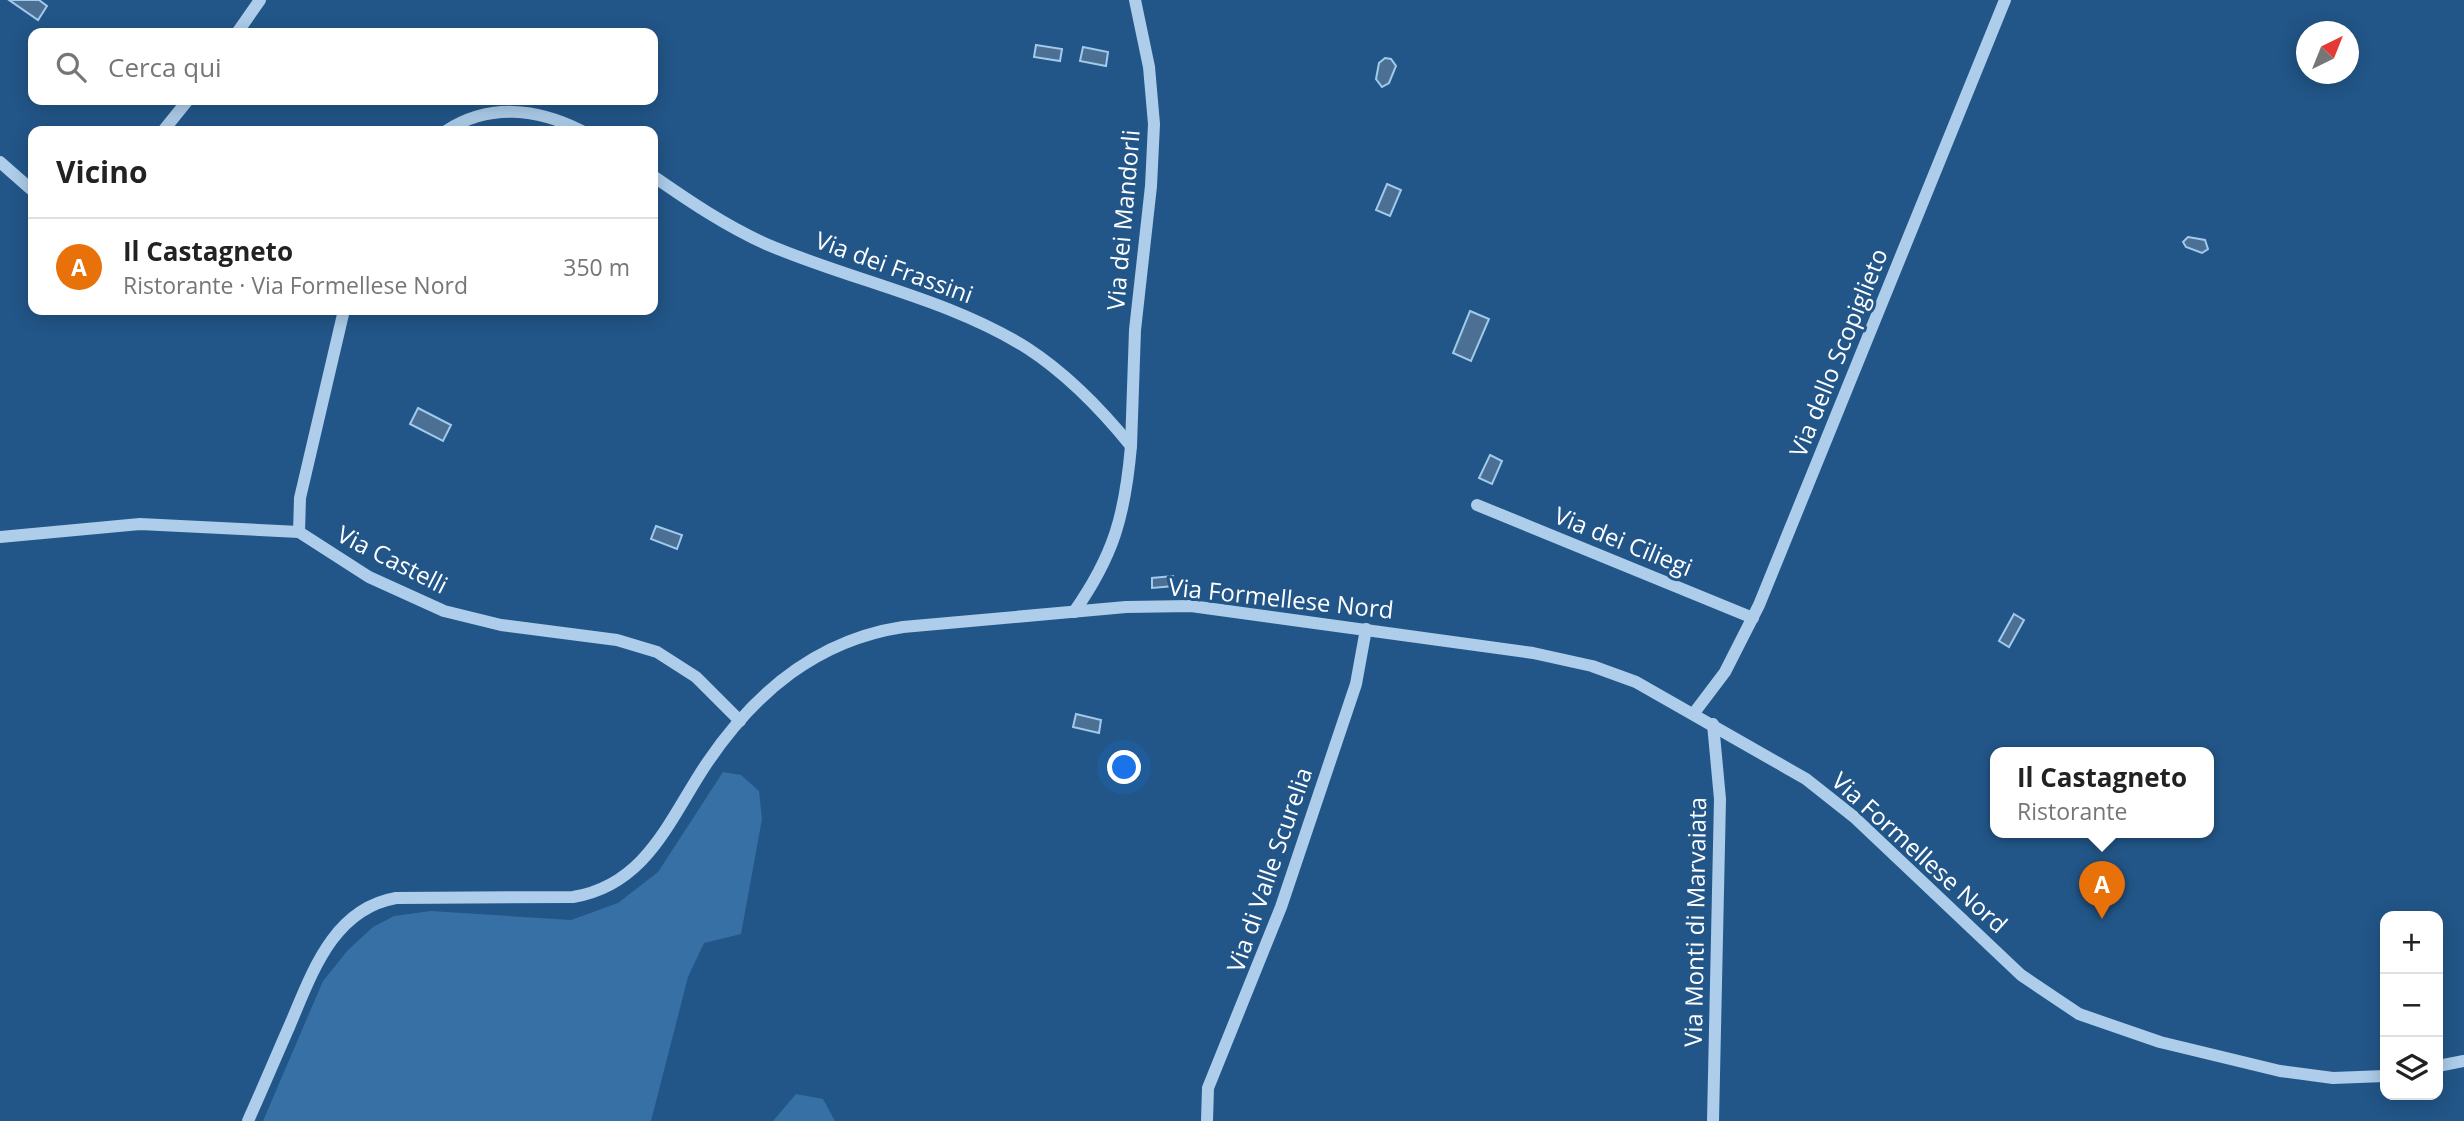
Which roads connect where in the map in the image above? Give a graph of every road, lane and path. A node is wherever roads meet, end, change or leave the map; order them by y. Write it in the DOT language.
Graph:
graph roads {
  1 [pos="260,0"];
  2 [pos="1135,0"];
  3 [pos="2005,0"];
  4 [pos="240,28"];
  5 [pos="184,105"];
  6 [pos="167,126"];
  7 [pos="455,126"];
  8 [pos="569,126"];
  9 [pos="0,162"];
  10 [pos="658,179"];
  11 [pos="28,187"];
  12 [pos="343,315"];
  13 [pos="1131,446"];
  14 [pos="1477,505"];
  15 [pos="299,532"];
  16 [pos="0,537"];
  17 [pos="1074,612"];
  18 [pos="1753,618"];
  19 [pos="1366,629"];
  20 [pos="1694,713"];
  21 [pos="740,721"];
  22 [pos="1713,724"];
  23 [pos="2464,1061"];
  24 [pos="2443,1065"];
  25 [pos="2380,1076"];
  26 [pos="248,1121"];
  27 [pos="1207,1121"];
  28 [pos="1713,1121"];
  1 -- 4 [label="street"];
  2 -- 13 [label="street, Via dei Mandorli"];
  3 -- 18 [label="street, Via dello Scopiglieto"];
  5 -- 6 [label="street"];
  7 -- 8 [label="street"];
  9 -- 11 [label="street"];
  10 -- 13 [label="street, Via dei Frassini"];
  12 -- 15 [label="street"];
  13 -- 17 [label="street, Via dei Mandorli"];
  14 -- 18 [label="street, Via dei Ciliegi"];
  15 -- 16 [label="street, Via Castelli"];
  15 -- 21 [label="street, Via Castelli"];
  17 -- 19 [label="street, Via Formellese Nord"];
  17 -- 21 [label="street, Via Formellese Nord"];
  18 -- 20 [label="street, Via dello Scopiglieto"];
  19 -- 20 [label="street, Via Formellese Nord"];
  19 -- 27 [label="street, Via di Valle Scurelia"];
  20 -- 22 [label="street, Via Formellese Nord"];
  21 -- 26 [label="street, Via Formellese Nord"];
  22 -- 25 [label="street, Via Formellese Nord"];
  22 -- 28 [label="street, Via Monti di Marvaiata"];
  23 -- 24 [label="street"];
}
